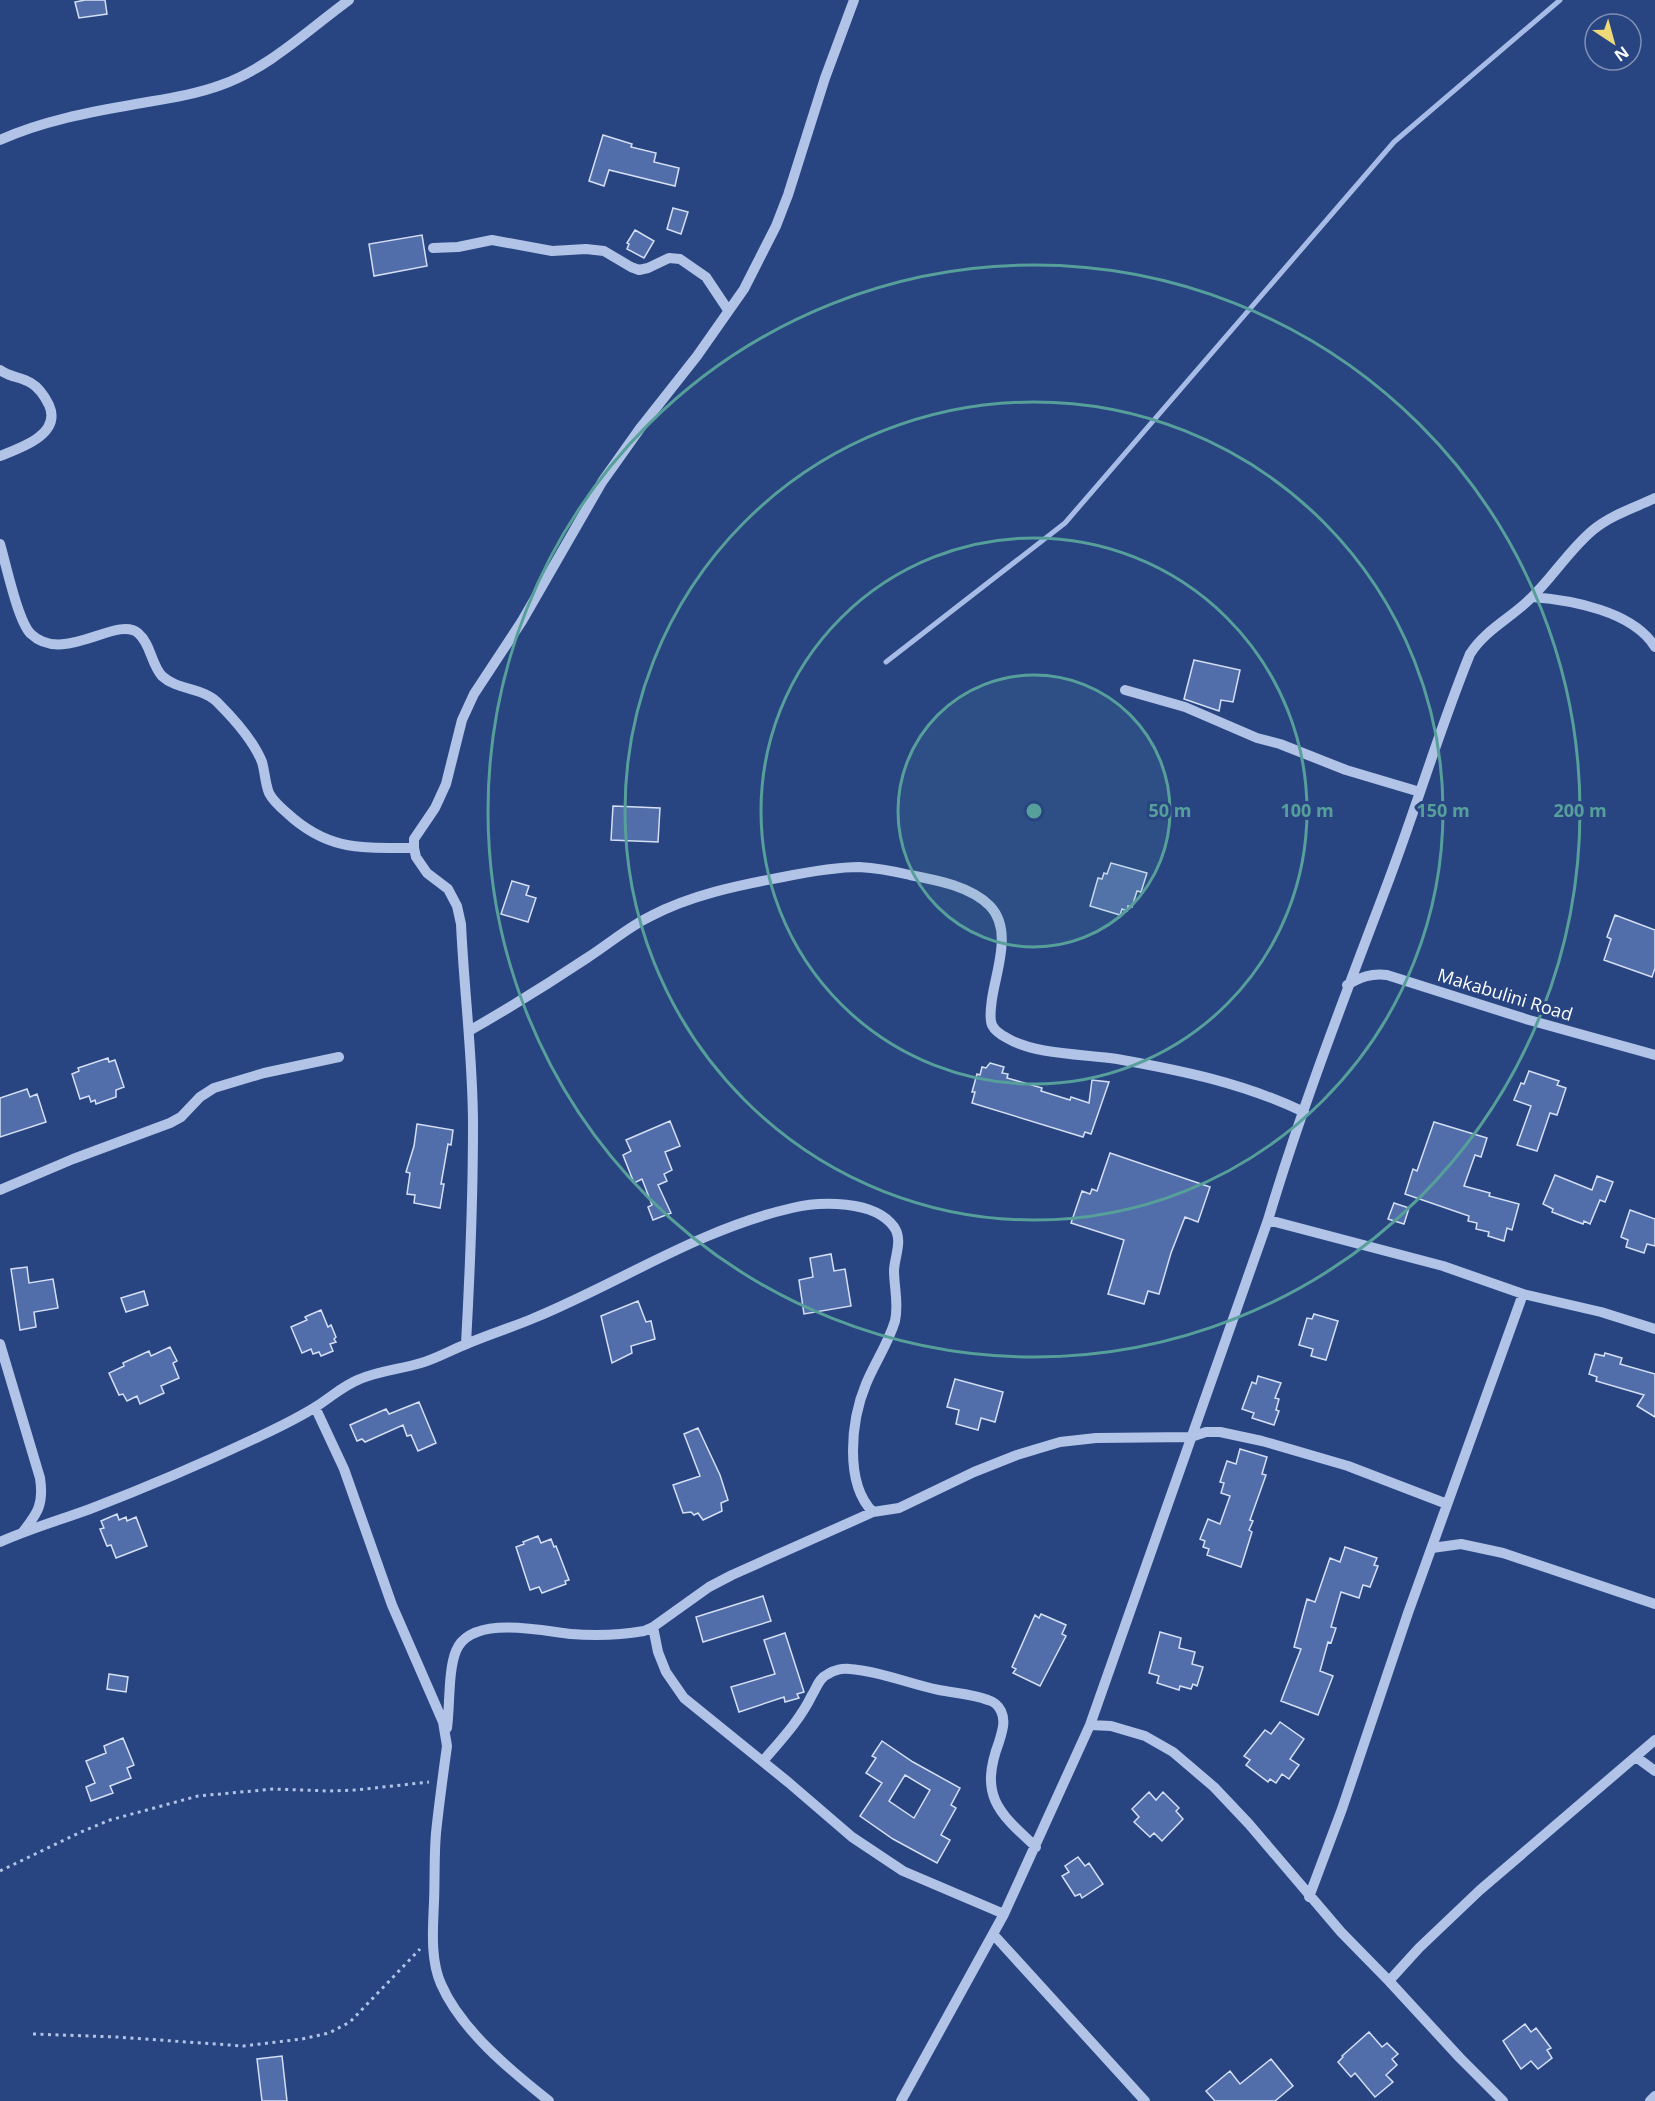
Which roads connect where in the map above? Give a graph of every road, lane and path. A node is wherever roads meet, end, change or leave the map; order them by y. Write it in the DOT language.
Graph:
graph roads {
  1 [pos="349,0"];
  2 [pos="854,0"];
  3 [pos="0,140"];
  4 [pos="433,248"];
  5 [pos="728,310"];
  6 [pos="0,370"];
  7 [pos="0,456"];
  8 [pos="1655,498"];
  9 [pos="0,544"];
  10 [pos="1532,597"];
  11 [pos="1655,647"];
  12 [pos="1125,690"];
  13 [pos="1420,792"];
  14 [pos="414,848"];
  15 [pos="1347,985"];
  16 [pos="469,1031"];
  17 [pos="1655,1054"];
  18 [pos="339,1057"];
  19 [pos="1304,1112"];
  20 [pos="0,1190"];
  21 [pos="1268,1220"];
  22 [pos="1523,1294"];
  23 [pos="1655,1329"];
  24 [pos="0,1344"];
  25 [pos="466,1344"];
  26 [pos="315,1407"];
  27 [pos="1191,1437"];
  28 [pos="1447,1504"];
  29 [pos="873,1512"];
  30 [pos="20,1534"];
  31 [pos="0,1542"];
  32 [pos="1432,1548"];
  33 [pos="1655,1604"];
  34 [pos="653,1627"];
  35 [pos="1090,1725"];
  36 [pos="447,1734"];
  37 [pos="1655,1740"];
  38 [pos="1636,1757"];
  39 [pos="763,1761"];
  40 [pos="1655,1771"];
  41 [pos="442,1781"];
  42 [pos="1036,1847"];
  43 [pos="0,1871"];
  44 [pos="1309,1897"];
  45 [pos="1004,1914"];
  46 [pos="433,1934"];
  47 [pos="993,1934"];
  48 [pos="1389,1981"];
  49 [pos="33,2034"];
  50 [pos="1655,2096"];
  51 [pos="549,2101"];
  52 [pos="901,2101"];
  53 [pos="1145,2101"];
  54 [pos="1503,2101"];
  55 [pos="1650,2101"];
  1 -- 3 [label="street"];
  2 -- 5 [label="street"];
  4 -- 5 [label="street"];
  5 -- 14 [label="street"];
  6 -- 7 [label="street"];
  8 -- 10 [label="street"];
  9 -- 14 [label="street"];
  10 -- 11 [label="street"];
  10 -- 13 [label="street"];
  12 -- 13 [label="street"];
  13 -- 15 [label="street"];
  14 -- 16 [label="street"];
  15 -- 17 [label="street, Makabulini Road"];
  15 -- 19 [label="street"];
  16 -- 19 [label="street"];
  16 -- 25 [label="street"];
  18 -- 20 [label="street"];
  19 -- 21 [label="street"];
  21 -- 22 [label="street"];
  21 -- 27 [label="street"];
  22 -- 23 [label="street"];
  22 -- 28 [label="street"];
  24 -- 30 [label="street"];
  25 -- 26 [label="street"];
  25 -- 29 [label="street"];
  26 -- 30 [label="street"];
  26 -- 36 [label="street"];
  27 -- 28 [label="street"];
  27 -- 29 [label="street"];
  27 -- 35 [label="street"];
  28 -- 32 [label="street"];
  29 -- 34 [label="street"];
  30 -- 31 [label="street"];
  32 -- 33 [label="street"];
  32 -- 44 [label="street"];
  34 -- 36 [label="street"];
  34 -- 39 [label="street"];
  35 -- 42 [label="street"];
  35 -- 44 [label="street"];
  36 -- 41 [label="street"];
  37 -- 38 [label="street"];
  38 -- 40 [label="street"];
  38 -- 48 [label="street"];
  39 -- 42 [label="street"];
  39 -- 45 [label="street"];
  41 -- 43 [label="path"];
  41 -- 46 [label="street"];
  42 -- 45 [label="street"];
  44 -- 48 [label="street"];
  45 -- 47 [label="street"];
  46 -- 49 [label="path"];
  46 -- 51 [label="street"];
  47 -- 52 [label="street"];
  47 -- 53 [label="street"];
  48 -- 54 [label="street"];
  50 -- 55 [label="street"];
}
